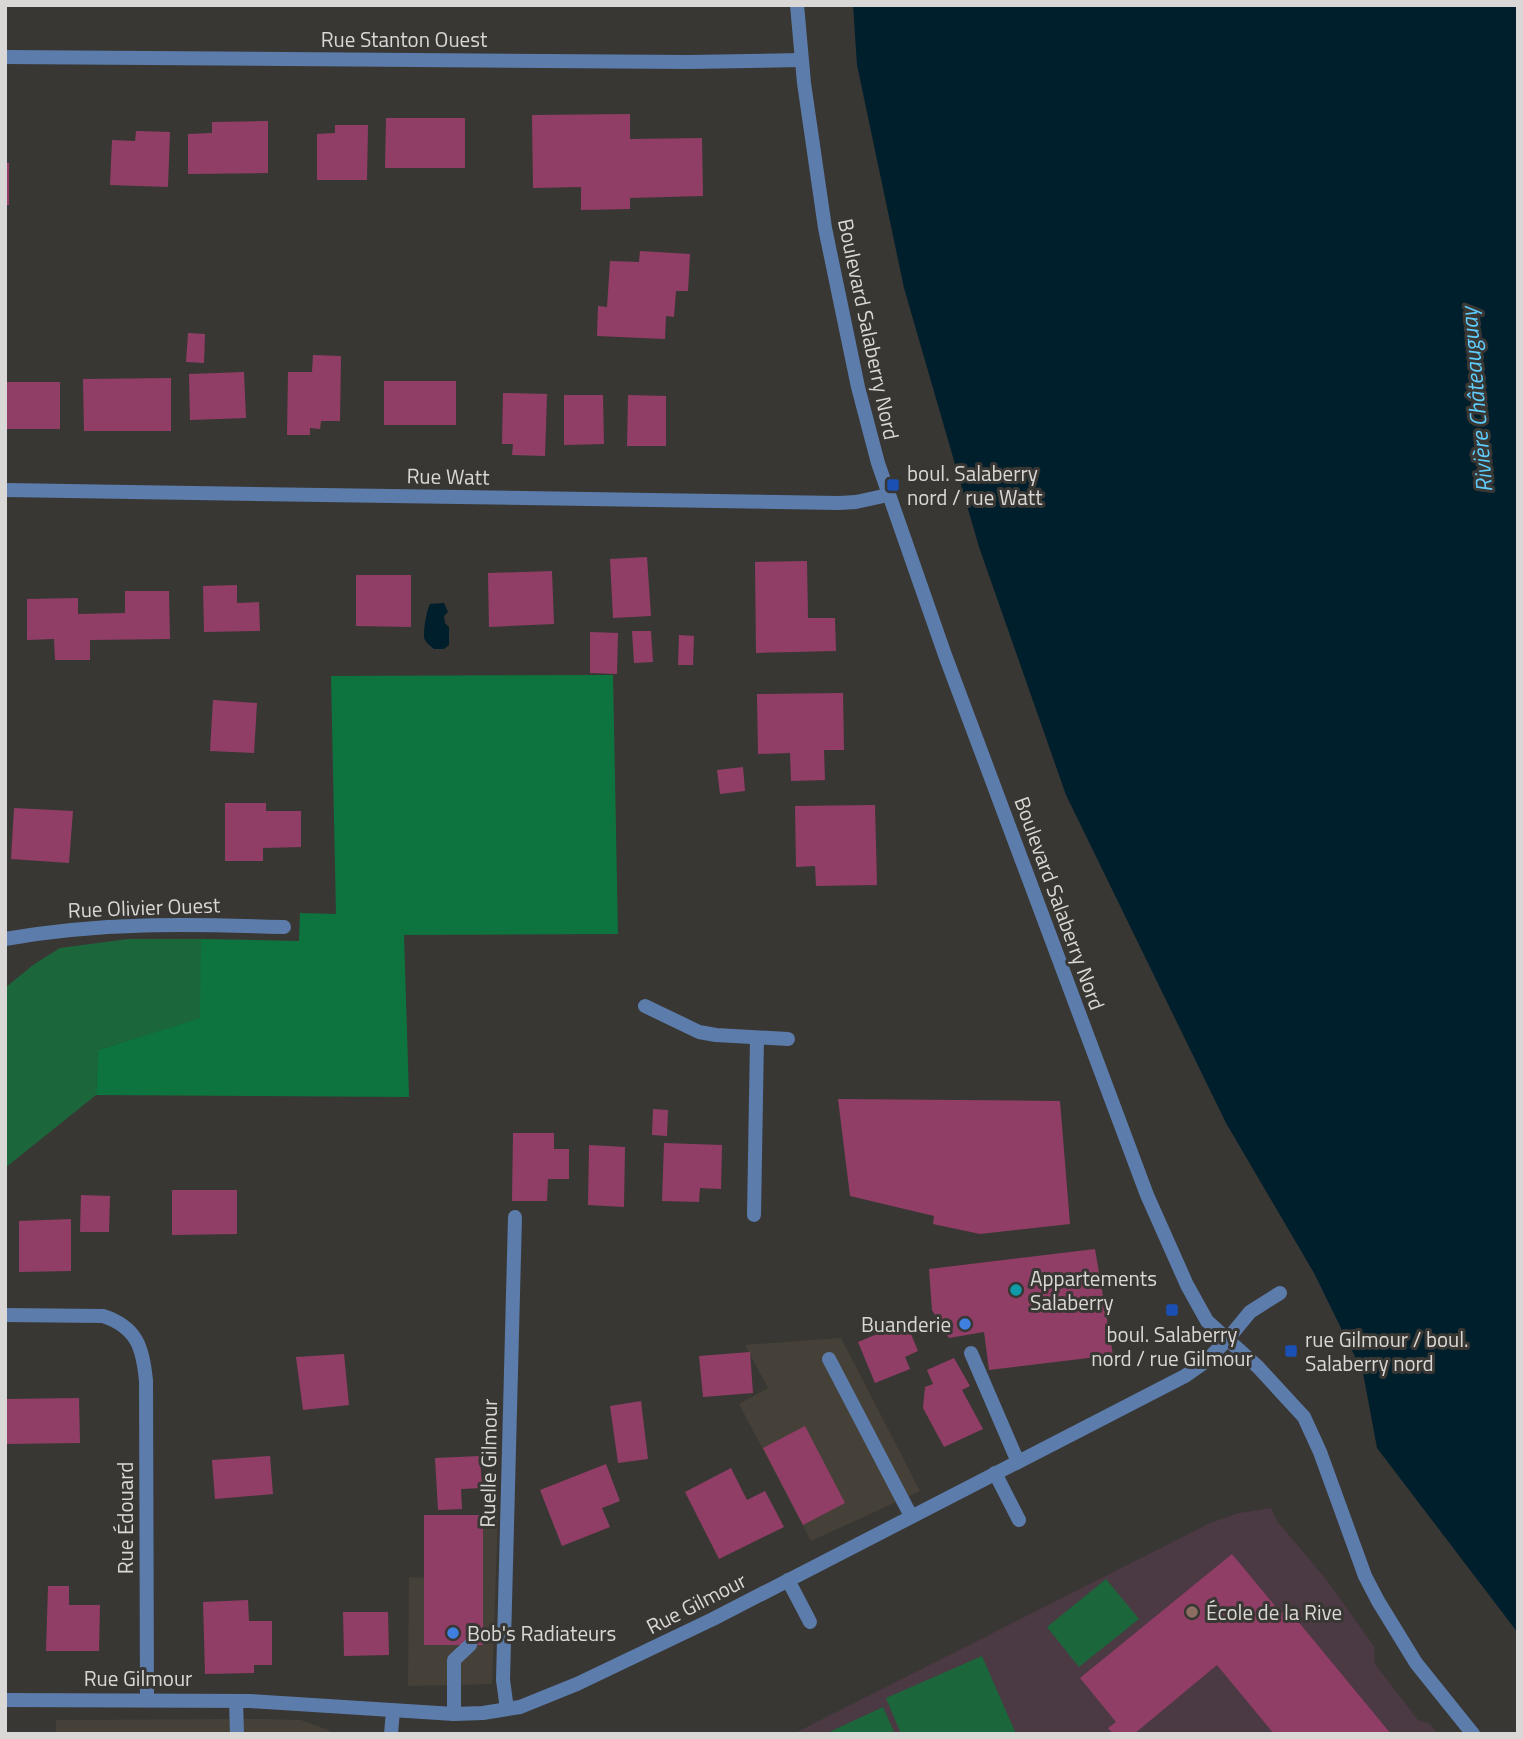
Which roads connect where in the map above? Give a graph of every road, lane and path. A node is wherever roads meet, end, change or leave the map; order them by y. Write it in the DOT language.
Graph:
graph roads {
  1 [pos="797,5"];
  2 [pos="5,57"];
  3 [pos="802,60"];
  4 [pos="5,490"];
  5 [pos="888,495"];
  6 [pos="284,927"];
  7 [pos="5,939"];
  8 [pos="645,1006"];
  9 [pos="757,1038"];
  10 [pos="788,1039"];
  11 [pos="754,1215"];
  12 [pos="515,1217"];
  13 [pos="1280,1293"];
  14 [pos="5,1315"];
  15 [pos="1227,1340"];
  16 [pos="971,1353"];
  17 [pos="829,1359"];
  18 [pos="1018,1462"];
  19 [pos="995,1473"];
  20 [pos="911,1516"];
  21 [pos="1019,1520"];
  22 [pos="788,1580"];
  23 [pos="810,1622"];
  24 [pos="470,1645"];
  25 [pos="147,1699"];
  26 [pos="5,1700"];
  27 [pos="236,1701"];
  28 [pos="507,1709"];
  29 [pos="393,1711"];
  30 [pos="454,1714"];
  31 [pos="237,1734"];
  32 [pos="391,1734"];
  33 [pos="1473,1734"];
  1 -- 3 [label="street, Boulevard Salaberry Nord"];
  2 -- 3 [label="street, Rue Stanton Ouest"];
  3 -- 5 [label="street, Boulevard Salaberry Nord"];
  4 -- 5 [label="street, Rue Watt"];
  5 -- 15 [label="street, Boulevard Salaberry Nord"];
  6 -- 7 [label="street, Rue Olivier Ouest"];
  8 -- 9 [label="street"];
  9 -- 10 [label="street"];
  9 -- 11 [label="street"];
  12 -- 28 [label="street, Ruelle Gilmour"];
  13 -- 15 [label="street, Rue Gilmour"];
  14 -- 25 [label="street, Rue Édouard"];
  15 -- 18 [label="street, Rue Gilmour"];
  15 -- 33 [label="street, Boulevard Salaberry Nord"];
  16 -- 18 [label="street"];
  17 -- 20 [label="street"];
  18 -- 19 [label="street, Rue Gilmour"];
  19 -- 20 [label="street, Rue Gilmour"];
  19 -- 21 [label="street"];
  20 -- 22 [label="street, Rue Gilmour"];
  22 -- 23 [label="street"];
  22 -- 28 [label="street, Rue Gilmour"];
  24 -- 30 [label="street"];
  25 -- 26 [label="street, Rue Gilmour"];
  25 -- 27 [label="street, Rue Gilmour"];
  27 -- 29 [label="street, Rue Gilmour"];
  27 -- 31 [label="street"];
  28 -- 30 [label="street, Rue Gilmour"];
  29 -- 30 [label="street, Rue Gilmour"];
  29 -- 32 [label="street"];
}
